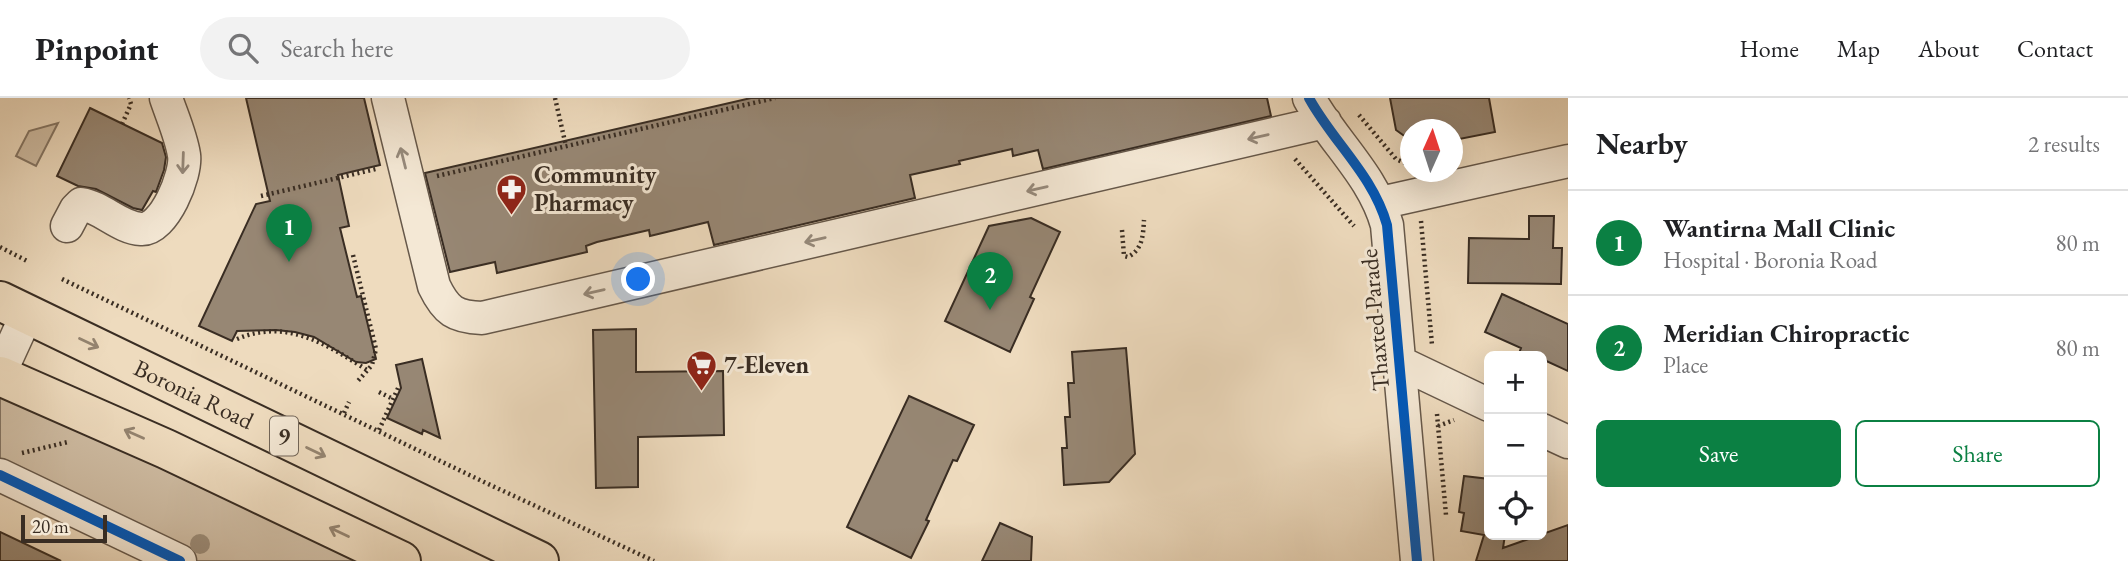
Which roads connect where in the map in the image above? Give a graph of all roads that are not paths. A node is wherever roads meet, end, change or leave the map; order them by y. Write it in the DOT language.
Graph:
graph roads {
  1 [pos="166,98"];
  2 [pos="388,98"];
  3 [pos="1317,110"];
  4 [pos="1568,161"];
  5 [pos="1380,203"];
  6 [pos="67,226"];
  7 [pos="13,308"];
  8 [pos="1401,363"];
  9 [pos="0,374"];
  10 [pos="1484,403"];
  11 [pos="1547,432"];
  12 [pos="1568,442"];
  13 [pos="5,465"];
  14 [pos="180,561"];
  15 [pos="401,561"];
  16 [pos="539,561"];
  17 [pos="1417,561"];
  1 -- 6 [label="street, one-way"];
  3 -- 2 [label="street, one-way"];
  3 -- 5 [label="street, Thaxted Parade"];
  4 -- 5 [label="street"];
  5 -- 8 [label="street, Thaxted Parade"];
  7 -- 9 [label="street"];
  7 -- 16 [label="main road, Boronia Road / 9, one-way"];
  8 -- 10 [label="street"];
  8 -- 17 [label="street, Thaxted Parade"];
  15 -- 9 [label="main road, one-way"];
  11 -- 12 [label="street"];
  13 -- 14 [label="street"];
}
